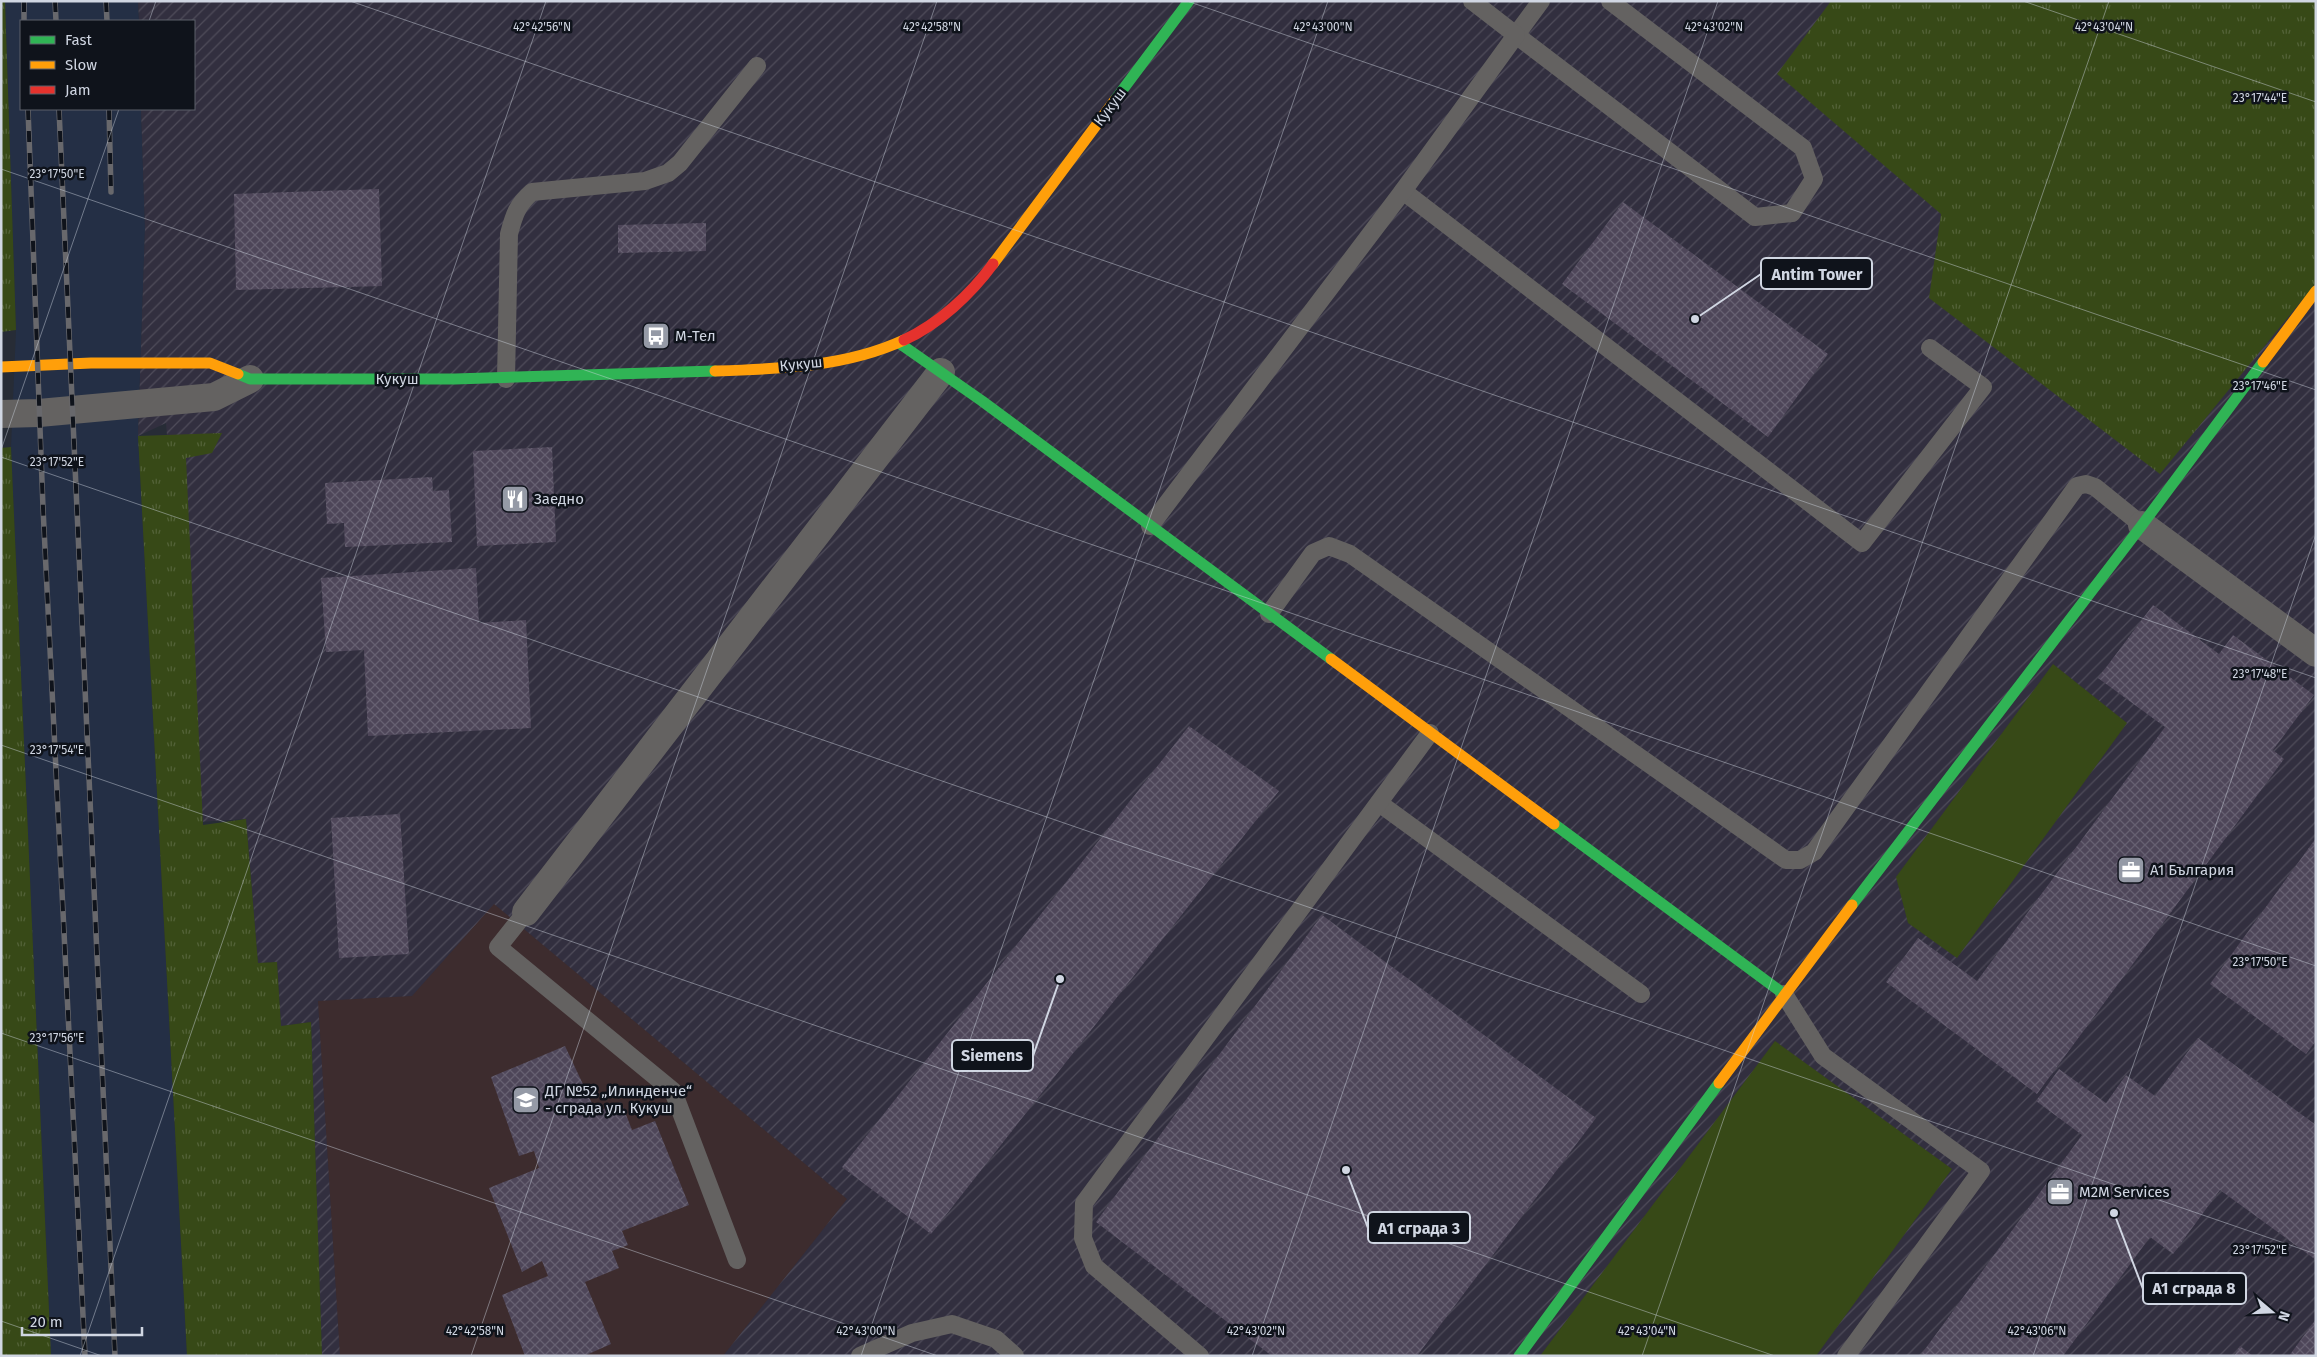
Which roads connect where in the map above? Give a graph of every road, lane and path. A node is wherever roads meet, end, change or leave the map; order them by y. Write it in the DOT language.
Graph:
graph roads {
  1 [pos="1189,1"];
  2 [pos="1472,1"];
  3 [pos="1541,1"];
  4 [pos="1610,1"];
  5 [pos="1516,35"];
  6 [pos="756,66"];
  7 [pos="1403,191"];
  8 [pos="2316,291"];
  9 [pos="899,343"];
  10 [pos="1930,348"];
  11 [pos="1,367"];
  12 [pos="941,372"];
  13 [pos="250,379"];
  14 [pos="506,379"];
  15 [pos="1,414"];
  16 [pos="2142,525"];
  17 [pos="1150,526"];
  18 [pos="1269,614"];
  19 [pos="2316,653"];
  20 [pos="1430,733"];
  21 [pos="1379,803"];
  22 [pos="526,912"];
  23 [pos="1641,994"];
  24 [pos="1784,994"];
  25 [pos="737,1260"];
  26 [pos="860,1356"];
  27 [pos="1015,1356"];
  28 [pos="1200,1356"];
  29 [pos="1519,1356"];
  30 [pos="1846,1356"];
  1 -- 9 [label="street, Кукуш"];
  2 -- 5 [label="lane"];
  3 -- 5 [label="lane"];
  4 -- 5 [label="lane"];
  5 -- 7 [label="lane"];
  6 -- 14 [label="lane"];
  7 -- 10 [label="lane"];
  7 -- 17 [label="lane"];
  8 -- 16 [label="street"];
  9 -- 12 [label="street"];
  9 -- 14 [label="street, Кукуш"];
  11 -- 13 [label="street, Кукуш"];
  12 -- 17 [label="street"];
  12 -- 22 [label="street"];
  13 -- 14 [label="street, Кукуш"];
  13 -- 15 [label="street, Кукуш"];
  16 -- 18 [label="lane"];
  16 -- 19 [label="street"];
  16 -- 24 [label="street"];
  17 -- 18 [label="street"];
  18 -- 20 [label="street"];
  20 -- 21 [label="lane"];
  20 -- 24 [label="street"];
  21 -- 23 [label="lane"];
  21 -- 28 [label="lane"];
  22 -- 25 [label="lane"];
  24 -- 29 [label="street"];
  24 -- 30 [label="lane"];
  26 -- 27 [label="lane"];
}
